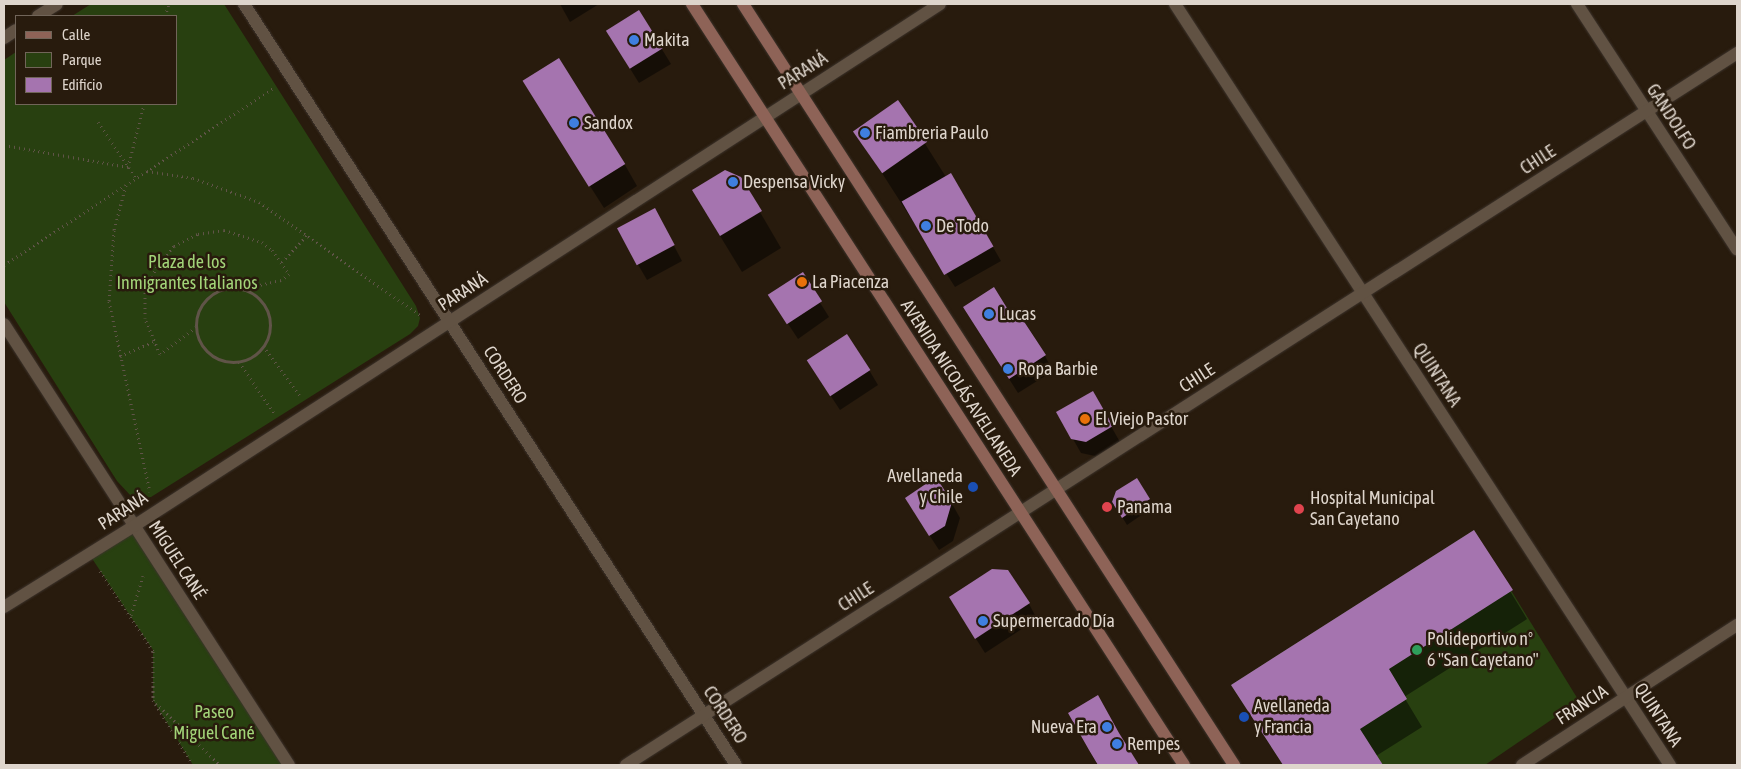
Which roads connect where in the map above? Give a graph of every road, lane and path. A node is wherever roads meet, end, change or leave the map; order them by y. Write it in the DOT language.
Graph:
graph roads {
  1 [pos="57,4"];
  2 [pos="244,4"];
  3 [pos="692,4"];
  4 [pos="743,4"];
  5 [pos="940,4"];
  6 [pos="1175,4"];
  7 [pos="1577,4"];
  8 [pos="40,15"];
  9 [pos="15,31"];
  10 [pos="4,38"];
  11 [pos="1737,53"];
  12 [pos="291,77"];
  13 [pos="801,94"];
  14 [pos="144,105"];
  15 [pos="1646,111"];
  16 [pos="765,116"];
  17 [pos="98,122"];
  18 [pos="4,144"];
  19 [pos="128,167"];
  20 [pos="147,171"];
  21 [pos="136,178"];
  22 [pos="127,184"];
  23 [pos="307,235"];
  24 [pos="1737,249"];
  25 [pos="282,262"];
  26 [pos="4,265"];
  27 [pos="242,289"];
  28 [pos="1363,293"];
  29 [pos="450,322"];
  30 [pos="4,324"];
  31 [pos="196,327"];
  32 [pos="439,329"];
  33 [pos="153,342"];
  34 [pos="263,346"];
  35 [pos="120,356"];
  36 [pos="239,362"];
  37 [pos="311,412"];
  38 [pos="285,428"];
  39 [pos="1056,490"];
  40 [pos="154,512"];
  41 [pos="1021,512"];
  42 [pos="134,526"];
  43 [pos="158,562"];
  44 [pos="107,564"];
  45 [pos="4,606"];
  46 [pos="130,616"];
  47 [pos="1737,625"];
  48 [pos="1626,697"];
  49 [pos="153,700"];
  50 [pos="704,715"];
  51 [pos="193,765"];
  52 [pos="220,765"];
  53 [pos="289,765"];
  54 [pos="626,765"];
  55 [pos="736,765"];
  56 [pos="1184,765"];
  57 [pos="1234,765"];
  58 [pos="1522,765"];
  59 [pos="1670,765"];
  1 -- 8 [label="street"];
  2 -- 12 [label="street, CORDERO"];
  3 -- 16 [label="main road, AVENIDA NICOLÁS AVELLANEDA"];
  4 -- 13 [label="main road, AVENIDA NICOLÁS AVELLANEDA"];
  5 -- 13 [label="street, PARANÁ"];
  6 -- 28 [label="street, QUINTANA"];
  7 -- 15 [label="street, GANDOLFO"];
  9 -- 10 [label="street"];
  11 -- 15 [label="street, CHILE"];
  12 -- 20 [label="path"];
  12 -- 29 [label="street, CORDERO"];
  13 -- 16 [label="street, PARANÁ"];
  13 -- 39 [label="main road, AVENIDA NICOLÁS AVELLANEDA"];
  14 -- 19 [label="path"];
  15 -- 24 [label="street, GANDOLFO"];
  15 -- 28 [label="street, CHILE"];
  16 -- 29 [label="street, PARANÁ"];
  16 -- 41 [label="main road, AVENIDA NICOLÁS AVELLANEDA"];
  17 -- 19 [label="path"];
  18 -- 19 [label="path"];
  19 -- 21 [label="path"];
  20 -- 21 [label="path"];
  20 -- 23 [label="path"];
  21 -- 22 [label="path"];
  22 -- 26 [label="path"];
  22 -- 35 [label="path"];
  23 -- 25 [label="path"];
  23 -- 32 [label="path"];
  25 -- 27 [label="path"];
  25 -- 33 [label="path"];
  27 -- 31 [label="path"];
  27 -- 34 [label="path"];
  28 -- 39 [label="street, CHILE"];
  28 -- 48 [label="street, QUINTANA"];
  29 -- 32 [label="street, PARANÁ"];
  29 -- 50 [label="street, CORDERO"];
  30 -- 42 [label="street, MIGUEL CANÉ"];
  31 -- 33 [label="path"];
  31 -- 36 [label="path"];
  32 -- 37 [label="street, PARANÁ"];
  33 -- 35 [label="path"];
  34 -- 36 [label="path"];
  34 -- 37 [label="path"];
  35 -- 40 [label="path"];
  36 -- 38 [label="path"];
  37 -- 38 [label="street, PARANÁ"];
  38 -- 40 [label="street, PARANÁ"];
  39 -- 41 [label="street, CHILE"];
  39 -- 57 [label="main road, AVENIDA NICOLÁS AVELLANEDA"];
  40 -- 42 [label="street, PARANÁ"];
  41 -- 50 [label="street, CHILE"];
  41 -- 56 [label="main road, AVENIDA NICOLÁS AVELLANEDA"];
  42 -- 43 [label="street, MIGUEL CANÉ"];
  42 -- 45 [label="street, PARANÁ"];
  43 -- 46 [label="path"];
  43 -- 53 [label="street, MIGUEL CANÉ"];
  44 -- 46 [label="path"];
  46 -- 49 [label="path"];
  47 -- 48 [label="street, FRANCIA"];
  48 -- 58 [label="street, FRANCIA"];
  48 -- 59 [label="street, QUINTANA"];
  49 -- 51 [label="path"];
  49 -- 52 [label="path"];
  50 -- 54 [label="street, CHILE"];
  50 -- 55 [label="street, CORDERO"];
}
